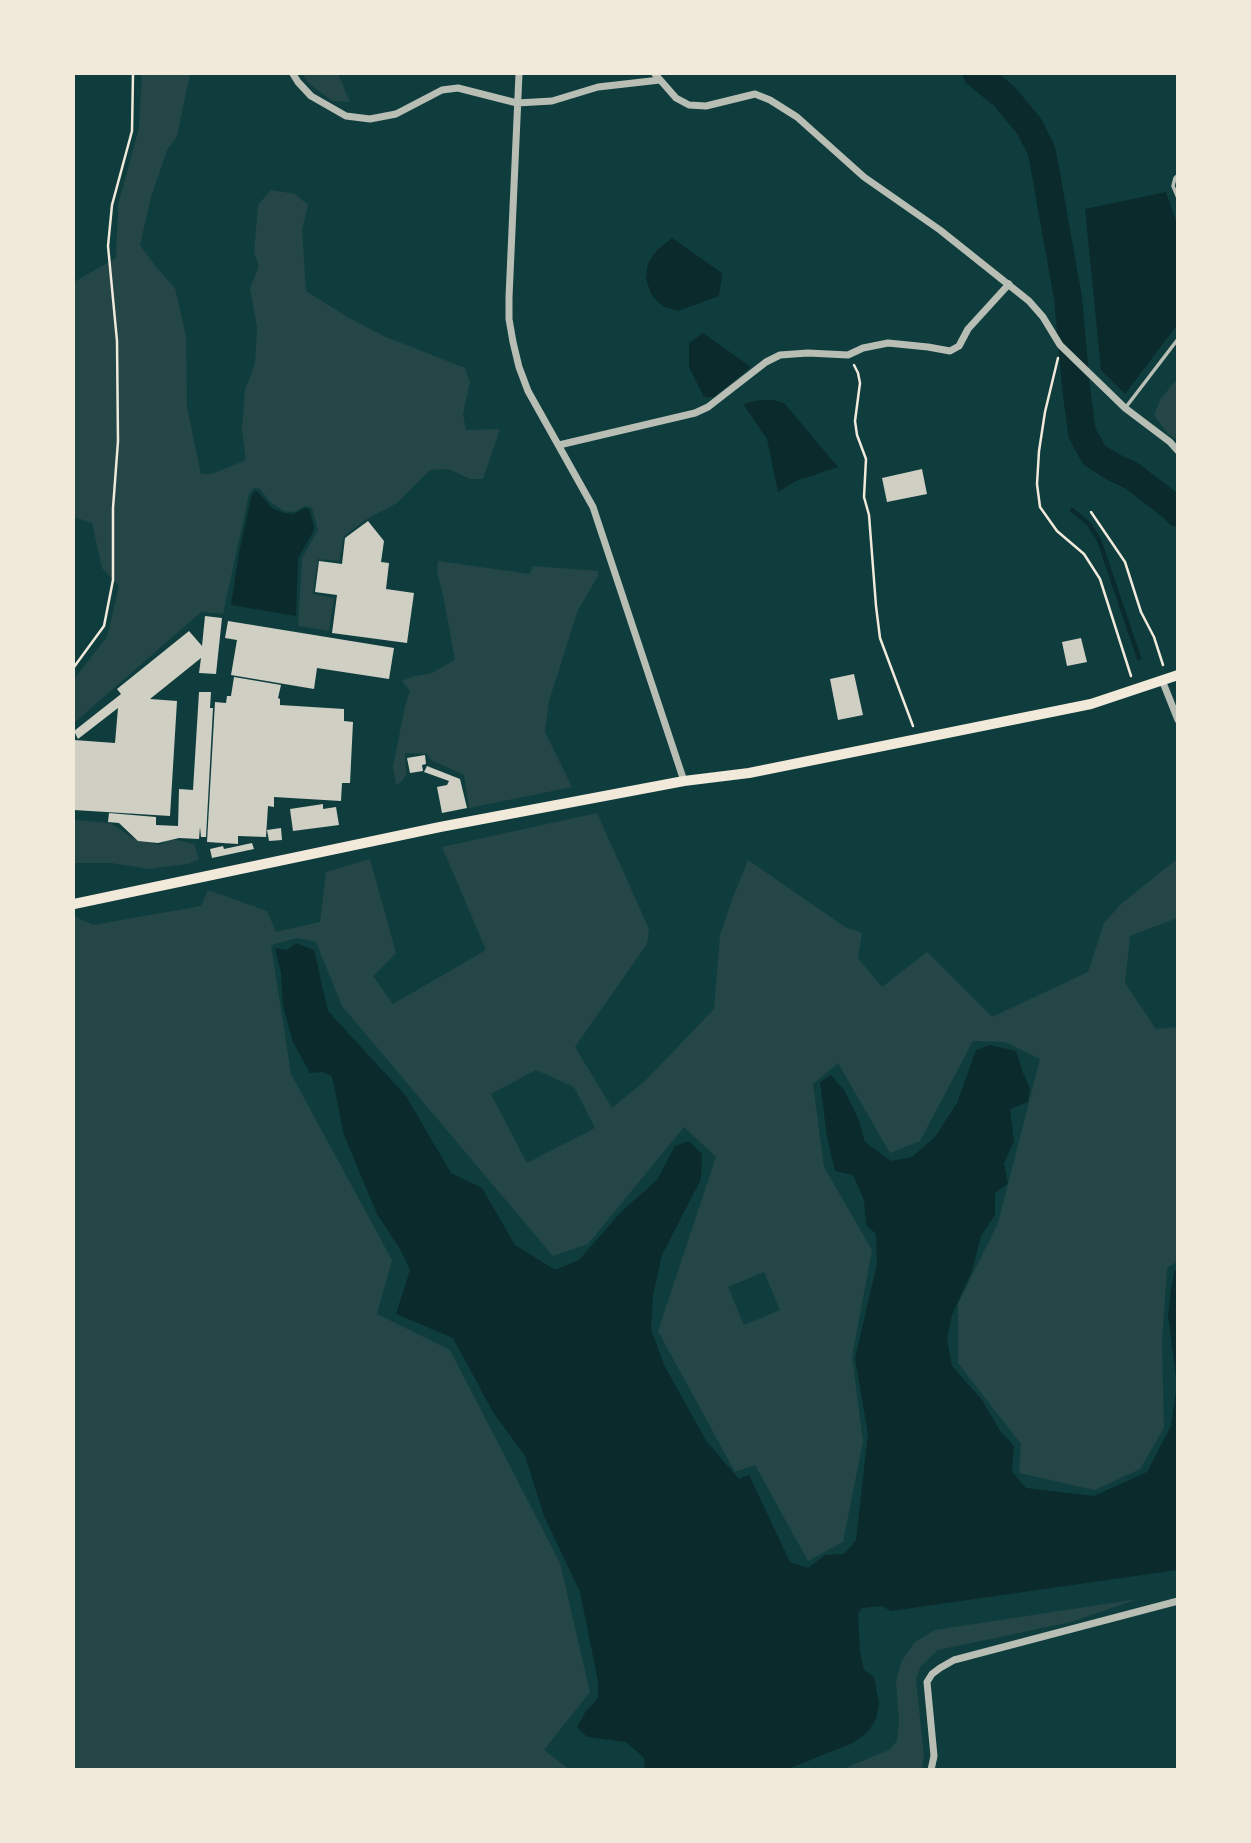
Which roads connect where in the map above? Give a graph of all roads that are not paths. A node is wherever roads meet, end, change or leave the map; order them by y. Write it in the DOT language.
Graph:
graph roads {
  1 [pos="293,74"];
  2 [pos="519,74"];
  3 [pos="658,77"];
  4 [pos="517,103"];
  5 [pos="1178,175"];
  6 [pos="1178,198"];
  7 [pos="1009,284"];
  8 [pos="1178,339"];
  9 [pos="1125,408"];
  10 [pos="559,445"];
  11 [pos="1178,451"];
  12 [pos="1169,678"];
  13 [pos="1178,720"];
  14 [pos="684,781"];
  15 [pos="74,904"];
  16 [pos="1178,1601"];
  17 [pos="931,1769"];
  1 -- 4 [label="street"];
  2 -- 4 [label="street"];
  3 -- 4 [label="street"];
  3 -- 7 [label="street"];
  4 -- 10 [label="street"];
  5 -- 6 [label="lane"];
  7 -- 9 [label="street"];
  7 -- 10 [label="street"];
  8 -- 9 [label="lane"];
  9 -- 11 [label="street"];
  10 -- 14 [label="street"];
  12 -- 13 [label="street"];
  12 -- 14 [label="main road"];
  14 -- 15 [label="main road"];
  16 -- 17 [label="street"];
}
